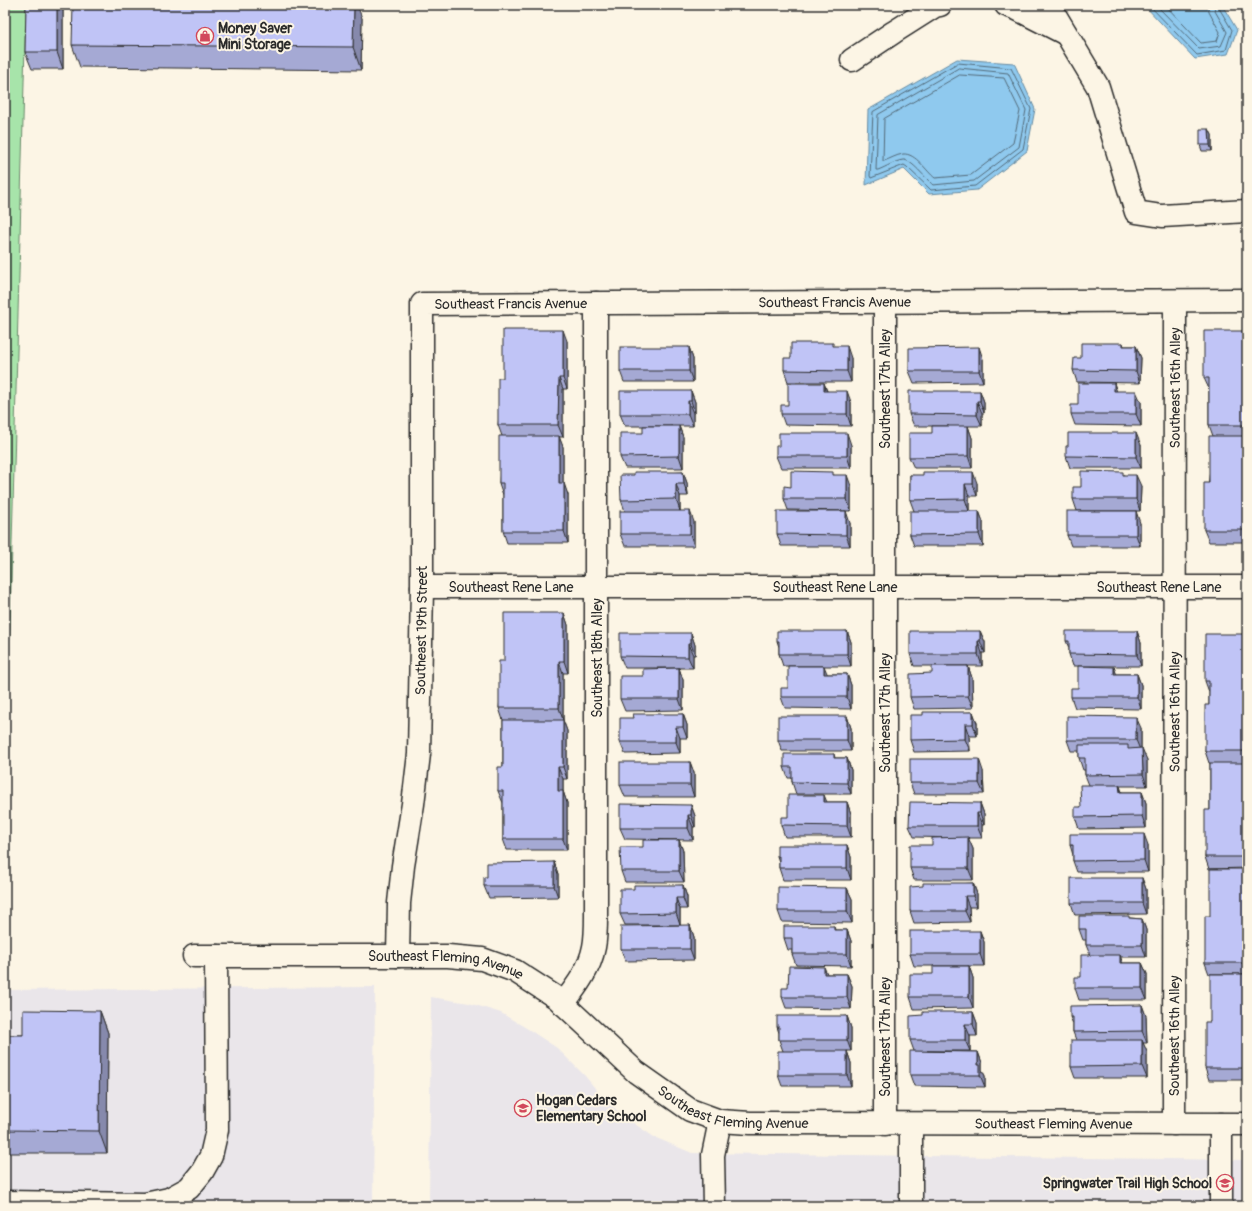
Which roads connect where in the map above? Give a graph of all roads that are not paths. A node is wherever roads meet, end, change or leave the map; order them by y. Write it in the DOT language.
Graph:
graph roads {
  1 [pos="940,5"];
  2 [pos="1006,5"];
  3 [pos="1049,5"];
  4 [pos="1066,34"];
  5 [pos="852,60"];
  6 [pos="1247,211"];
  7 [pos="1175,300"];
  8 [pos="1247,300"];
  9 [pos="885,302"];
  10 [pos="596,303"];
  11 [pos="422,304"];
  12 [pos="422,587"];
  13 [pos="597,587"];
  14 [pos="885,587"];
  15 [pos="1174,587"];
  16 [pos="1247,587"];
  17 [pos="194,956"];
  18 [pos="216,956"];
  19 [pos="398,956"];
  20 [pos="564,1004"];
  21 [pos="720,1121"];
  22 [pos="885,1124"];
  23 [pos="911,1124"];
  24 [pos="1174,1124"];
  25 [pos="1221,1124"];
  26 [pos="1247,1124"];
  27 [pos="5,1202"];
  28 [pos="714,1206"];
  29 [pos="911,1206"];
  30 [pos="1221,1206"];
  1 -- 5 [label="street"];
  2 -- 4 [label="street"];
  3 -- 4 [label="street"];
  4 -- 6 [label="street"];
  7 -- 8 [label="street, Southeast Francis Avenue"];
  7 -- 9 [label="street, Southeast Francis Avenue"];
  7 -- 15 [label="street, Southeast 16th Alley"];
  9 -- 10 [label="street, Southeast Francis Avenue"];
  9 -- 14 [label="street, Southeast 17th Alley"];
  10 -- 11 [label="street, Southeast Francis Avenue"];
  10 -- 13 [label="street, Southeast 18th Alley"];
  11 -- 12 [label="street, Southeast 19th Street"];
  12 -- 13 [label="street, Southeast Rene Lane"];
  12 -- 19 [label="street, Southeast 19th Street"];
  13 -- 14 [label="street, Southeast Rene Lane"];
  13 -- 20 [label="street, Southeast 18th Alley"];
  14 -- 15 [label="street, Southeast Rene Lane"];
  14 -- 22 [label="street, Southeast 17th Alley"];
  15 -- 16 [label="street, Southeast Rene Lane"];
  15 -- 24 [label="street, Southeast 16th Alley"];
  17 -- 18 [label="street, Southeast Fleming Avenue"];
  18 -- 19 [label="street, Southeast Fleming Avenue"];
  18 -- 27 [label="street"];
  19 -- 20 [label="street, Southeast Fleming Avenue"];
  20 -- 21 [label="street, Southeast Fleming Avenue"];
  21 -- 22 [label="street, Southeast Fleming Avenue"];
  21 -- 28 [label="street"];
  22 -- 23 [label="street, Southeast Fleming Avenue"];
  23 -- 24 [label="street, Southeast Fleming Avenue"];
  23 -- 29 [label="street"];
  24 -- 25 [label="street, Southeast Fleming Avenue"];
  25 -- 26 [label="street, Southeast Fleming Avenue"];
  25 -- 30 [label="street"];
}
